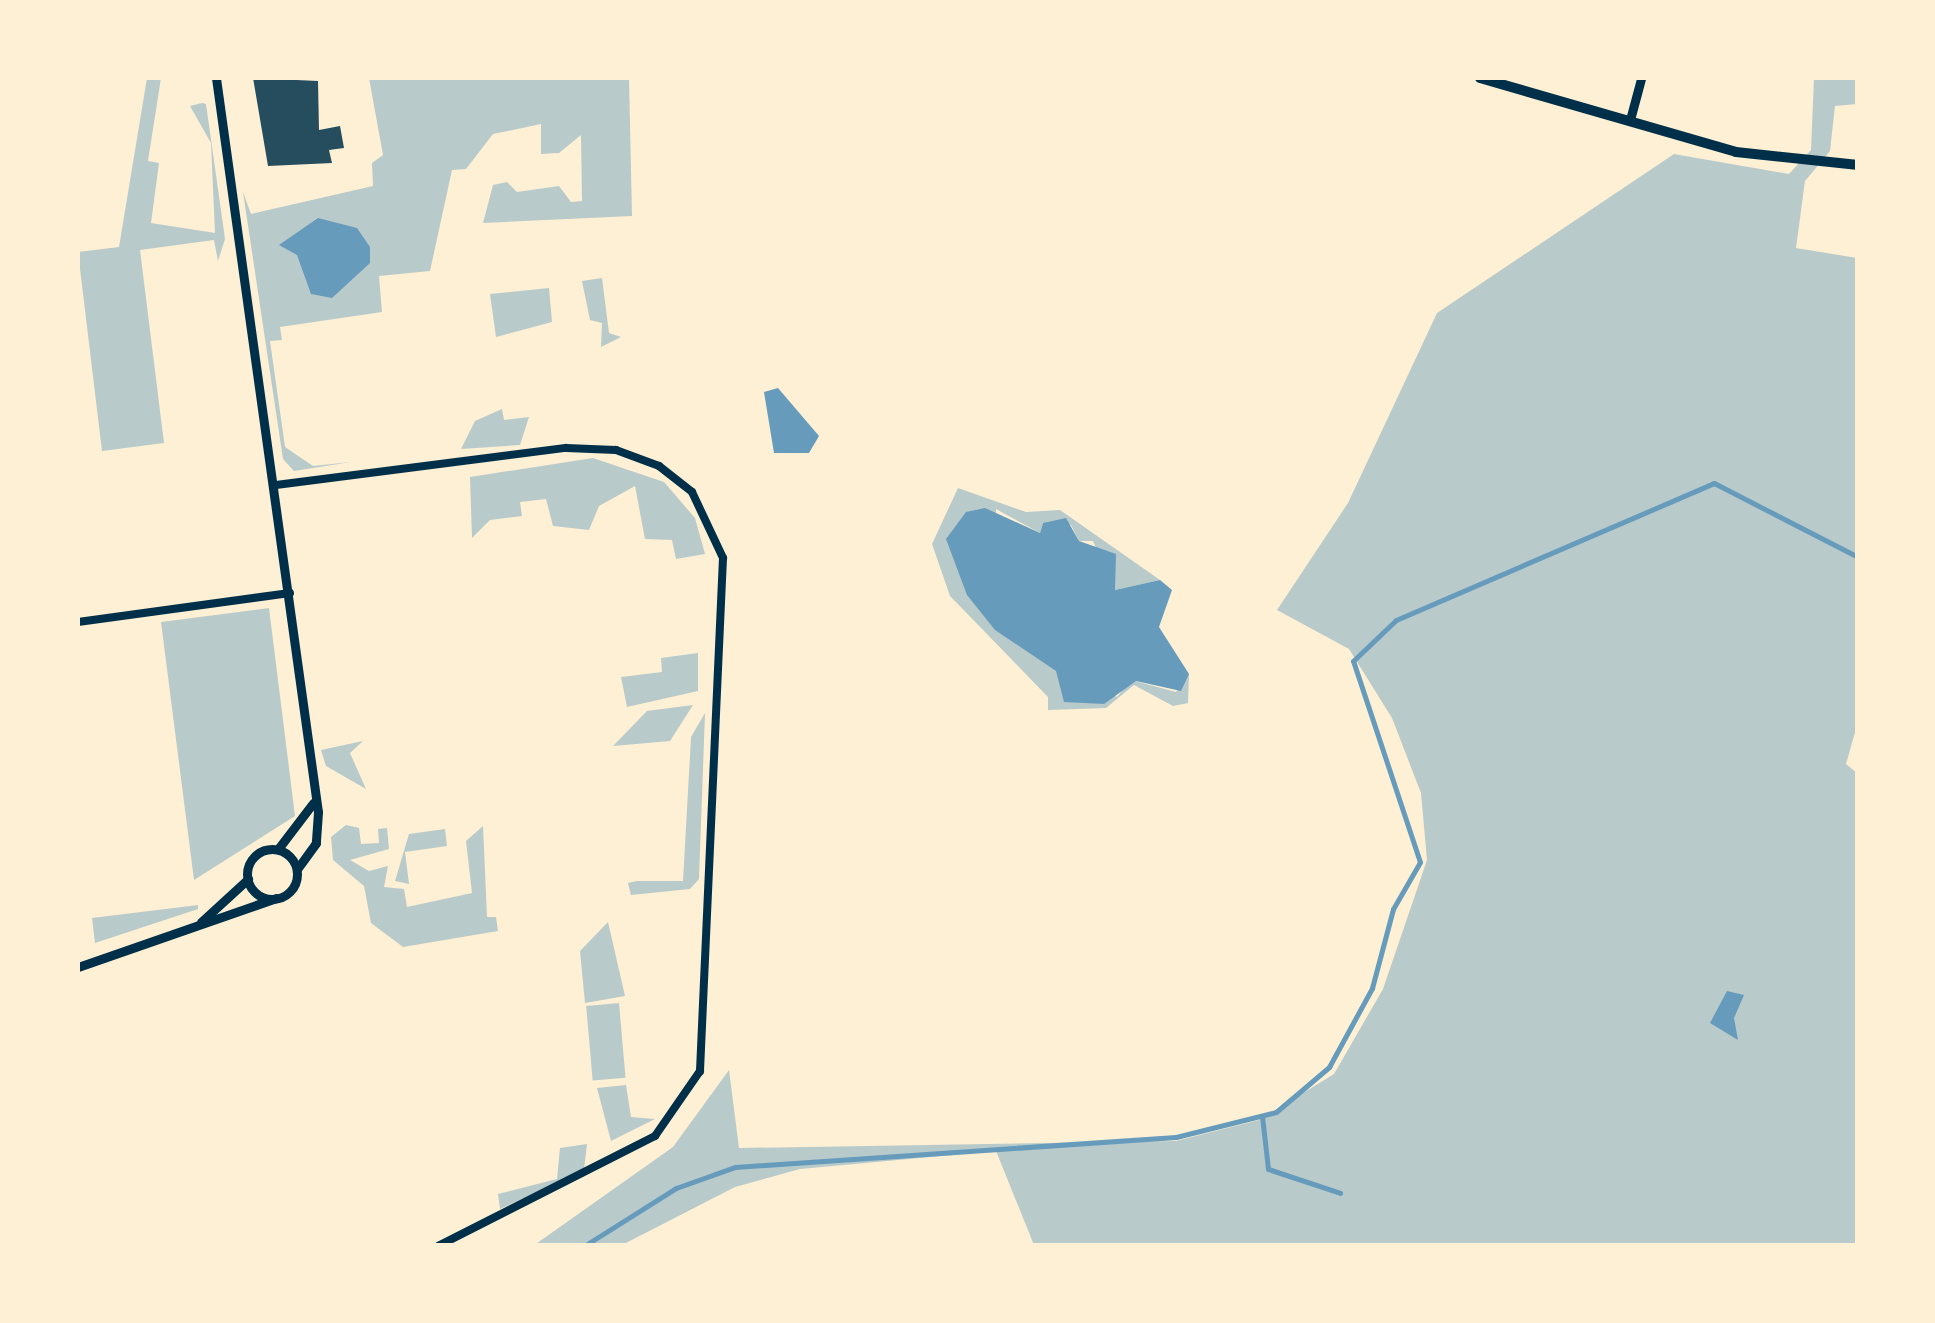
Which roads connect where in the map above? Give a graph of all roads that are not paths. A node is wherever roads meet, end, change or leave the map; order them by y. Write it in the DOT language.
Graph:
graph roads {
  1 [pos="216,78"];
  2 [pos="1480,78"];
  3 [pos="1641,78"];
  4 [pos="1632,116"];
  5 [pos="1858,165"];
  6 [pos="276,485"];
  7 [pos="290,593"];
  8 [pos="78,622"];
  9 [pos="314,802"];
  10 [pos="278,849"];
  11 [pos="297,869"];
  12 [pos="248,880"];
  13 [pos="276,898"];
  14 [pos="199,924"];
  15 [pos="78,968"];
  16 [pos="438,1246"];
  1 -- 6 [label="street"];
  2 -- 4 [label="main road"];
  3 -- 4 [label="street"];
  4 -- 5 [label="main road"];
  6 -- 7 [label="street"];
  6 -- 16 [label="street"];
  7 -- 8 [label="street"];
  7 -- 9 [label="street"];
  9 -- 10 [label="street"];
  9 -- 11 [label="street"];
  10 -- 11 [label="street"];
  10 -- 12 [label="street"];
  11 -- 13 [label="street"];
  12 -- 13 [label="street"];
  12 -- 14 [label="street"];
  13 -- 14 [label="street"];
  14 -- 15 [label="street"];
}
